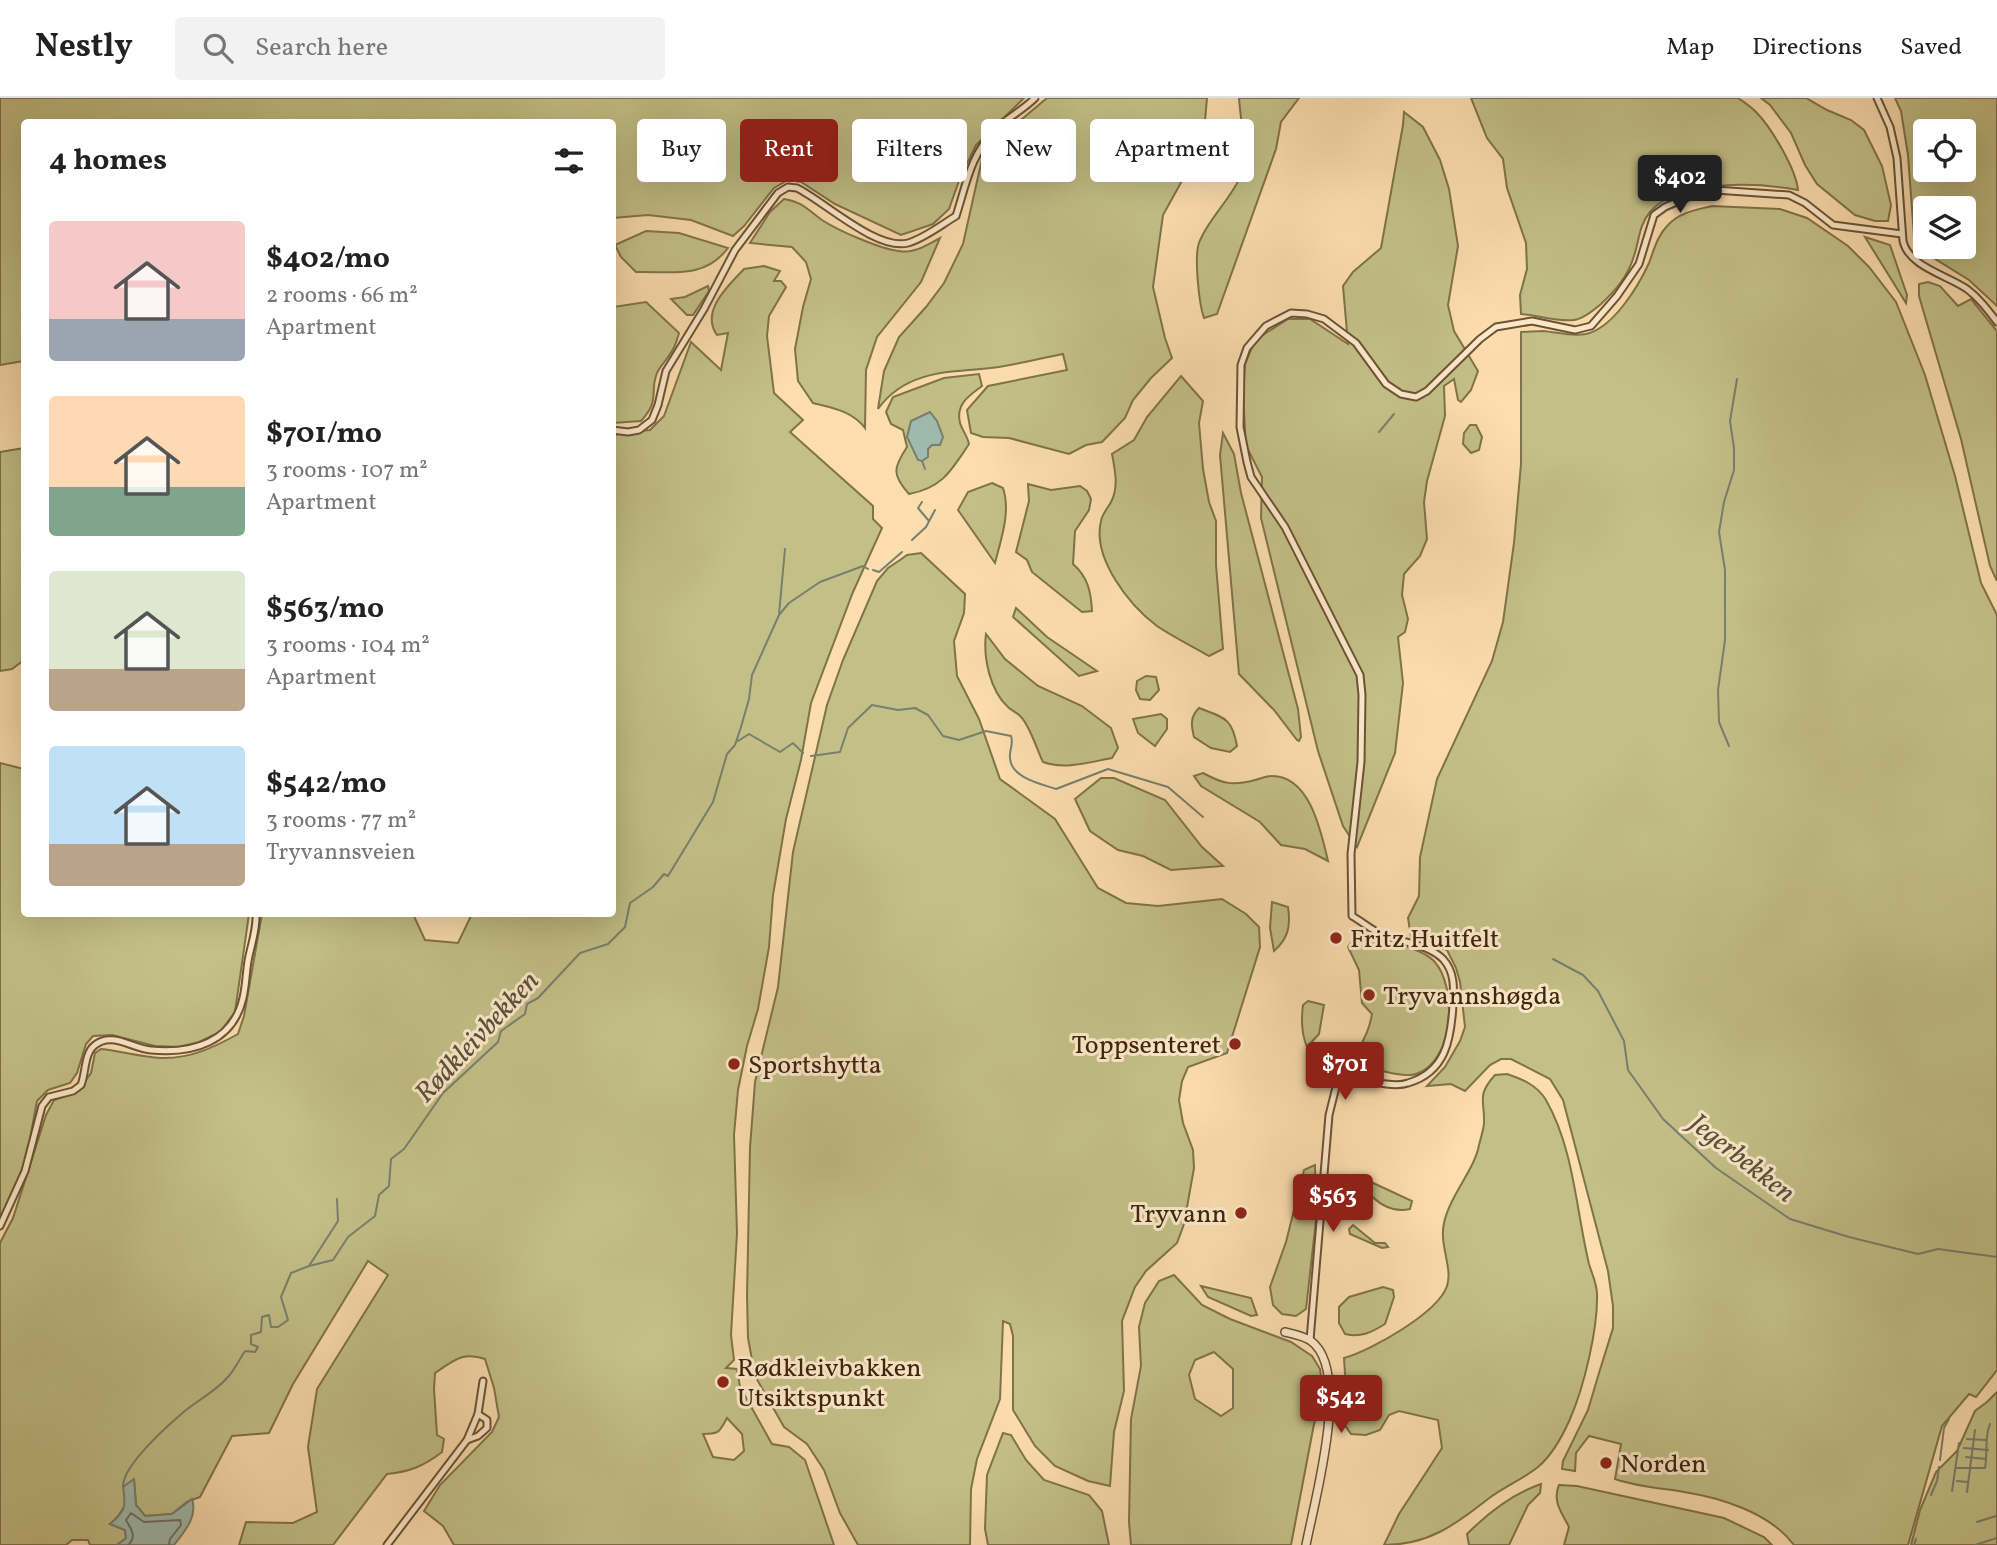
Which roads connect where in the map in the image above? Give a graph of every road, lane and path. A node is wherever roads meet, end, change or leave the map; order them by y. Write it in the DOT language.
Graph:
graph roads {
  1 [pos="1035,98"];
  2 [pos="1877,98"];
  3 [pos="1902,234"];
  4 [pos="1997,322"];
  5 [pos="616,430"];
  6 [pos="256,917"];
  7 [pos="0,1226"];
  8 [pos="1285,1332"];
  9 [pos="1310,1340"];
  10 [pos="483,1381"];
  11 [pos="478,1414"];
  12 [pos="467,1440"];
  13 [pos="387,1545"];
  14 [pos="1306,1545"];
  1 -- 5 [label="street"];
  2 -- 3 [label="street"];
  3 -- 4 [label="street"];
  3 -- 9 [label="street"];
  6 -- 7 [label="street"];
  8 -- 9 [label="street"];
  9 -- 14 [label="street"];
  10 -- 11 [label="street"];
  11 -- 12 [label="street"];
  11 -- 12 [label="street"];
  12 -- 13 [label="street"];
}
